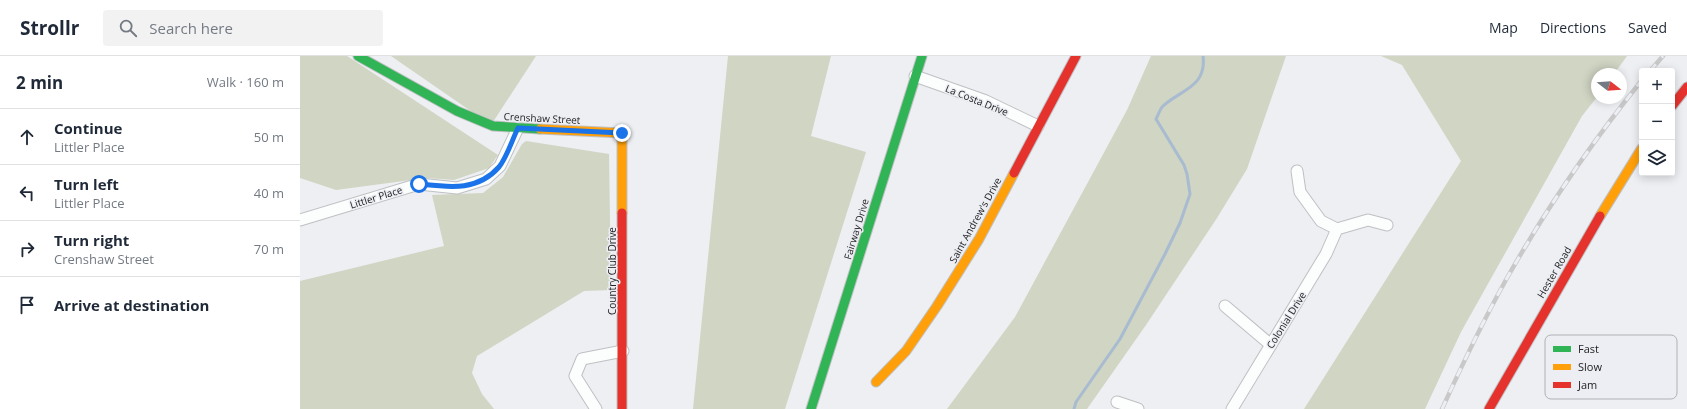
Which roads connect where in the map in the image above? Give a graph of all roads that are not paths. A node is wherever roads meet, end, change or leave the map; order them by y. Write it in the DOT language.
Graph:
graph roads {
  1 [pos="358,56"];
  2 [pos="922,56"];
  3 [pos="1076,56"];
  4 [pos="915,76"];
  5 [pos="1687,87"];
  6 [pos="1674,104"];
  7 [pos="1038,126"];
  8 [pos="518,128"];
  9 [pos="622,133"];
  10 [pos="1639,153"];
  11 [pos="1297,171"];
  12 [pos="300,220"];
  13 [pos="1386,225"];
  14 [pos="1337,229"];
  15 [pos="1225,306"];
  16 [pos="1271,345"];
  17 [pos="623,351"];
  18 [pos="876,382"];
  19 [pos="1117,402"];
  20 [pos="596,409"];
  21 [pos="622,409"];
  22 [pos="811,409"];
  23 [pos="1138,409"];
  24 [pos="1232,409"];
  25 [pos="1489,409"];
  1 -- 8 [label="street, Crenshaw Street"];
  2 -- 4 [label="street, Fairway Drive"];
  3 -- 7 [label="street, Saint Andrew's Drive"];
  4 -- 7 [label="street, La Costa Drive"];
  4 -- 22 [label="street, Fairway Drive"];
  5 -- 6 [label="street"];
  7 -- 18 [label="street, Saint Andrew's Drive"];
  8 -- 9 [label="street, Crenshaw Street"];
  8 -- 12 [label="street, Littler Place"];
  9 -- 17 [label="street, Country Club Drive"];
  10 -- 25 [label="street, Hester Road"];
  11 -- 14 [label="street"];
  13 -- 14 [label="street"];
  14 -- 16 [label="street, Colonial Drive"];
  15 -- 16 [label="street"];
  16 -- 24 [label="street, Colonial Drive"];
  17 -- 20 [label="street"];
  17 -- 21 [label="street, Country Club Drive"];
  19 -- 23 [label="street"];
}
